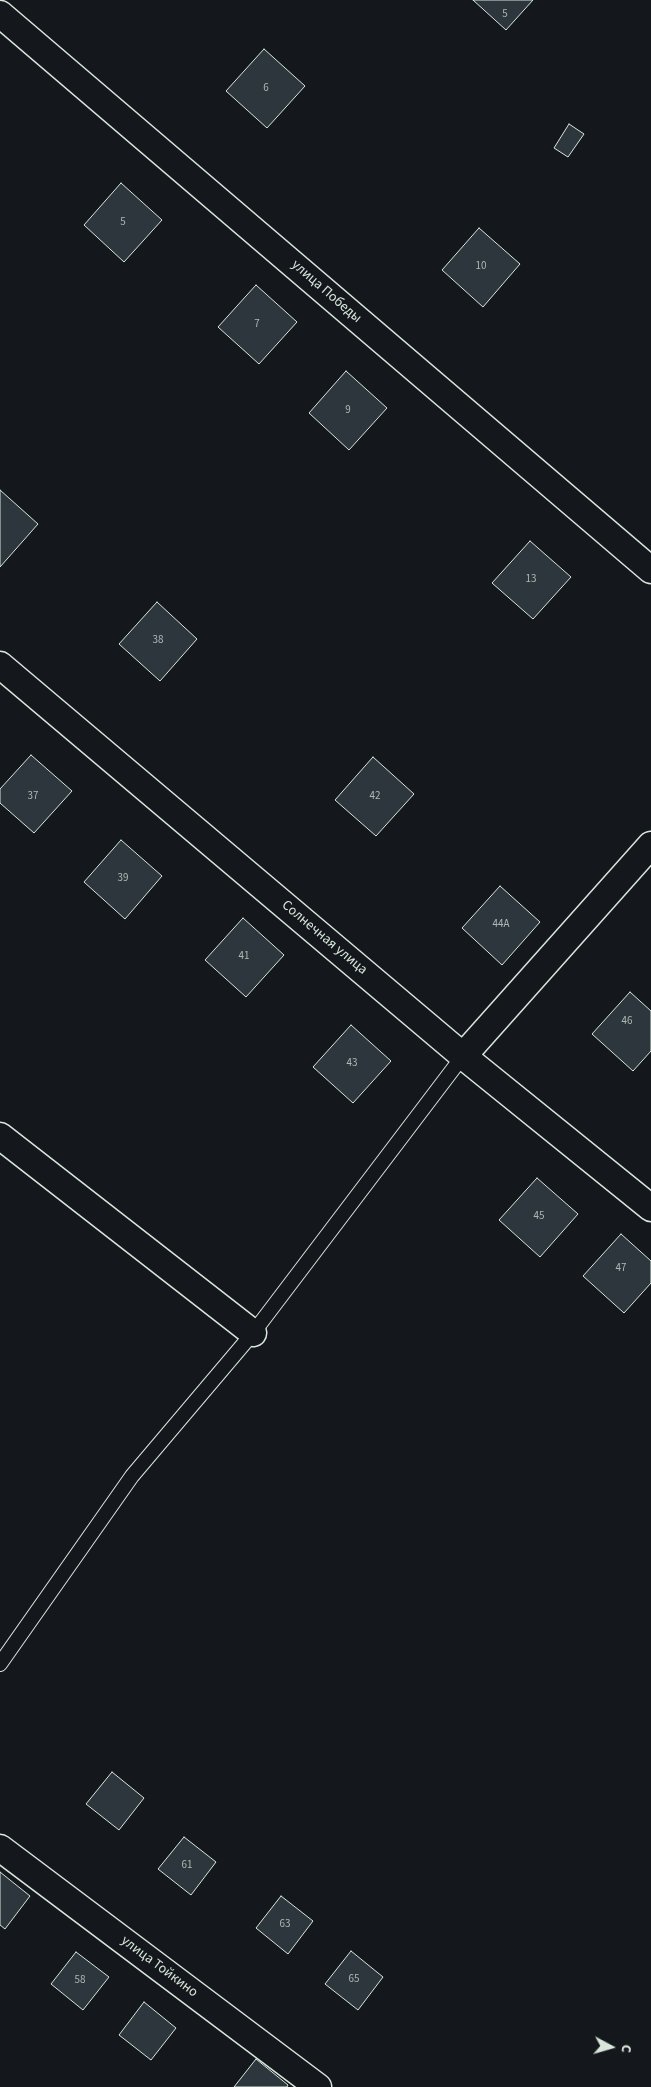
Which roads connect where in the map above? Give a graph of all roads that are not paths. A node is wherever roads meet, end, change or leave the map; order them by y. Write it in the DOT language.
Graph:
graph roads {
  1 [pos="0,14"];
  2 [pos="651,570"];
  3 [pos="0,665"];
  4 [pos="651,845"];
  5 [pos="463,1056"];
  6 [pos="0,1136"];
  7 [pos="651,1208"];
  8 [pos="253,1333"];
  9 [pos="0,1664"];
  10 [pos="0,1848"];
  11 [pos="318,2087"];
  1 -- 2 [label="street, улица Победы"];
  3 -- 5 [label="street, Солнечная улица"];
  4 -- 5 [label="street"];
  5 -- 7 [label="street, Солнечная улица"];
  5 -- 8 [label="lane"];
  6 -- 8 [label="street"];
  8 -- 9 [label="lane"];
  10 -- 11 [label="street, улица Тойкино"];
}
